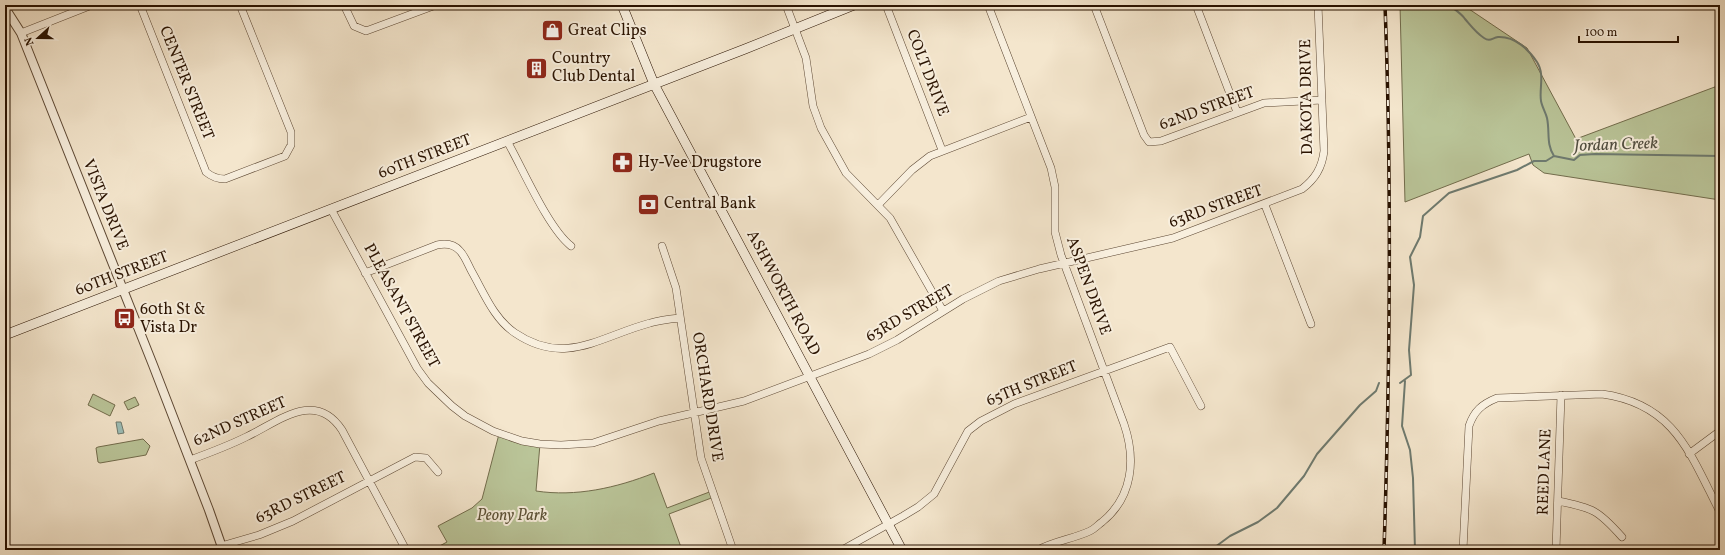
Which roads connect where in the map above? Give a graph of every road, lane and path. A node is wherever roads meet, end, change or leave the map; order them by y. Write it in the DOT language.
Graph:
graph roads {
  1 [pos="92,5"];
  2 [pos="140,5"];
  3 [pos="240,5"];
  4 [pos="344,5"];
  5 [pos="436,5"];
  6 [pos="622,5"];
  7 [pos="786,5"];
  8 [pos="854,5"];
  9 [pos="886,5"];
  10 [pos="988,5"];
  11 [pos="1094,5"];
  12 [pos="1196,5"];
  13 [pos="1318,5"];
  14 [pos="5,8"];
  15 [pos="795,28"];
  16 [pos="21,34"];
  17 [pos="654,84"];
  18 [pos="1322,100"];
  19 [pos="1237,112"];
  20 [pos="1031,117"];
  21 [pos="507,141"];
  22 [pos="942,150"];
  23 [pos="1308,184"];
  24 [pos="879,204"];
  25 [pos="1265,205"];
  26 [pos="331,209"];
  27 [pos="571,246"];
  28 [pos="662,246"];
  29 [pos="1064,263"];
  30 [pos="365,273"];
  31 [pos="123,289"];
  32 [pos="943,311"];
  33 [pos="680,318"];
  34 [pos="1311,324"];
  35 [pos="5,335"];
  36 [pos="1104,371"];
  37 [pos="810,376"];
  38 [pos="1561,395"];
  39 [pos="1201,406"];
  40 [pos="694,413"];
  41 [pos="476,422"];
  42 [pos="1720,431"];
  43 [pos="1689,454"];
  44 [pos="190,460"];
  45 [pos="438,472"];
  46 [pos="369,481"];
  47 [pos="1558,501"];
  48 [pos="1720,512"];
  49 [pos="889,525"];
  50 [pos="1622,537"];
  51 [pos="222,548"];
  52 [pos="406,550"];
  53 [pos="733,550"];
  54 [pos="842,550"];
  55 [pos="902,550"];
  56 [pos="1038,550"];
  57 [pos="1463,550"];
  58 [pos="1556,550"];
  1 -- 16 [label="street"];
  2 -- 3 [label="street, CENTER STREET"];
  4 -- 5 [label="street"];
  6 -- 17 [label="main road, ASHWORTH ROAD"];
  7 -- 15 [label="street"];
  8 -- 15 [label="main road, 60TH STREET"];
  9 -- 22 [label="street, COLT DRIVE"];
  10 -- 20 [label="street, ASPEN DRIVE"];
  11 -- 19 [label="street, 62ND STREET"];
  12 -- 19 [label="street"];
  13 -- 18 [label="street, DAKOTA DRIVE"];
  14 -- 16 [label="street, VISTA DRIVE"];
  15 -- 17 [label="main road, 60TH STREET"];
  15 -- 24 [label="street"];
  16 -- 31 [label="street, VISTA DRIVE"];
  17 -- 21 [label="main road, 60TH STREET"];
  17 -- 37 [label="main road, ASHWORTH ROAD"];
  18 -- 19 [label="street, 62ND STREET"];
  18 -- 23 [label="street, DAKOTA DRIVE"];
  20 -- 22 [label="street"];
  20 -- 29 [label="street, ASPEN DRIVE"];
  21 -- 26 [label="main road, 60TH STREET"];
  21 -- 27 [label="street"];
  22 -- 24 [label="street"];
  23 -- 25 [label="street, 63RD STREET"];
  24 -- 32 [label="street"];
  25 -- 29 [label="street, 63RD STREET"];
  25 -- 34 [label="street"];
  26 -- 30 [label="street, PLEASANT STREET"];
  26 -- 31 [label="main road, 60TH STREET"];
  28 -- 33 [label="street, ORCHARD DRIVE"];
  29 -- 32 [label="street, 63RD STREET"];
  29 -- 36 [label="street, ASPEN DRIVE"];
  30 -- 33 [label="street"];
  30 -- 41 [label="street, PLEASANT STREET"];
  31 -- 35 [label="main road, 60TH STREET"];
  31 -- 44 [label="street, VISTA DRIVE"];
  32 -- 37 [label="street, 63RD STREET"];
  33 -- 40 [label="street, ORCHARD DRIVE"];
  36 -- 39 [label="street, 65TH STREET"];
  36 -- 49 [label="street, 65TH STREET"];
  36 -- 56 [label="street, ASPEN DRIVE"];
  37 -- 40 [label="street, 63RD STREET"];
  37 -- 49 [label="main road, ASHWORTH ROAD"];
  38 -- 43 [label="street"];
  38 -- 47 [label="street, REED LANE"];
  38 -- 57 [label="street"];
  40 -- 41 [label="street, 63RD STREET"];
  40 -- 53 [label="street, ORCHARD DRIVE"];
  42 -- 43 [label="street"];
  43 -- 48 [label="street"];
  44 -- 46 [label="street, 62ND STREET"];
  44 -- 51 [label="street, VISTA DRIVE"];
  45 -- 46 [label="street, 63RD STREET"];
  46 -- 51 [label="street, 63RD STREET"];
  46 -- 52 [label="street"];
  47 -- 50 [label="street"];
  47 -- 58 [label="street, REED LANE"];
  49 -- 54 [label="street, 65TH STREET"];
  49 -- 55 [label="main road, ASHWORTH ROAD"];
}
